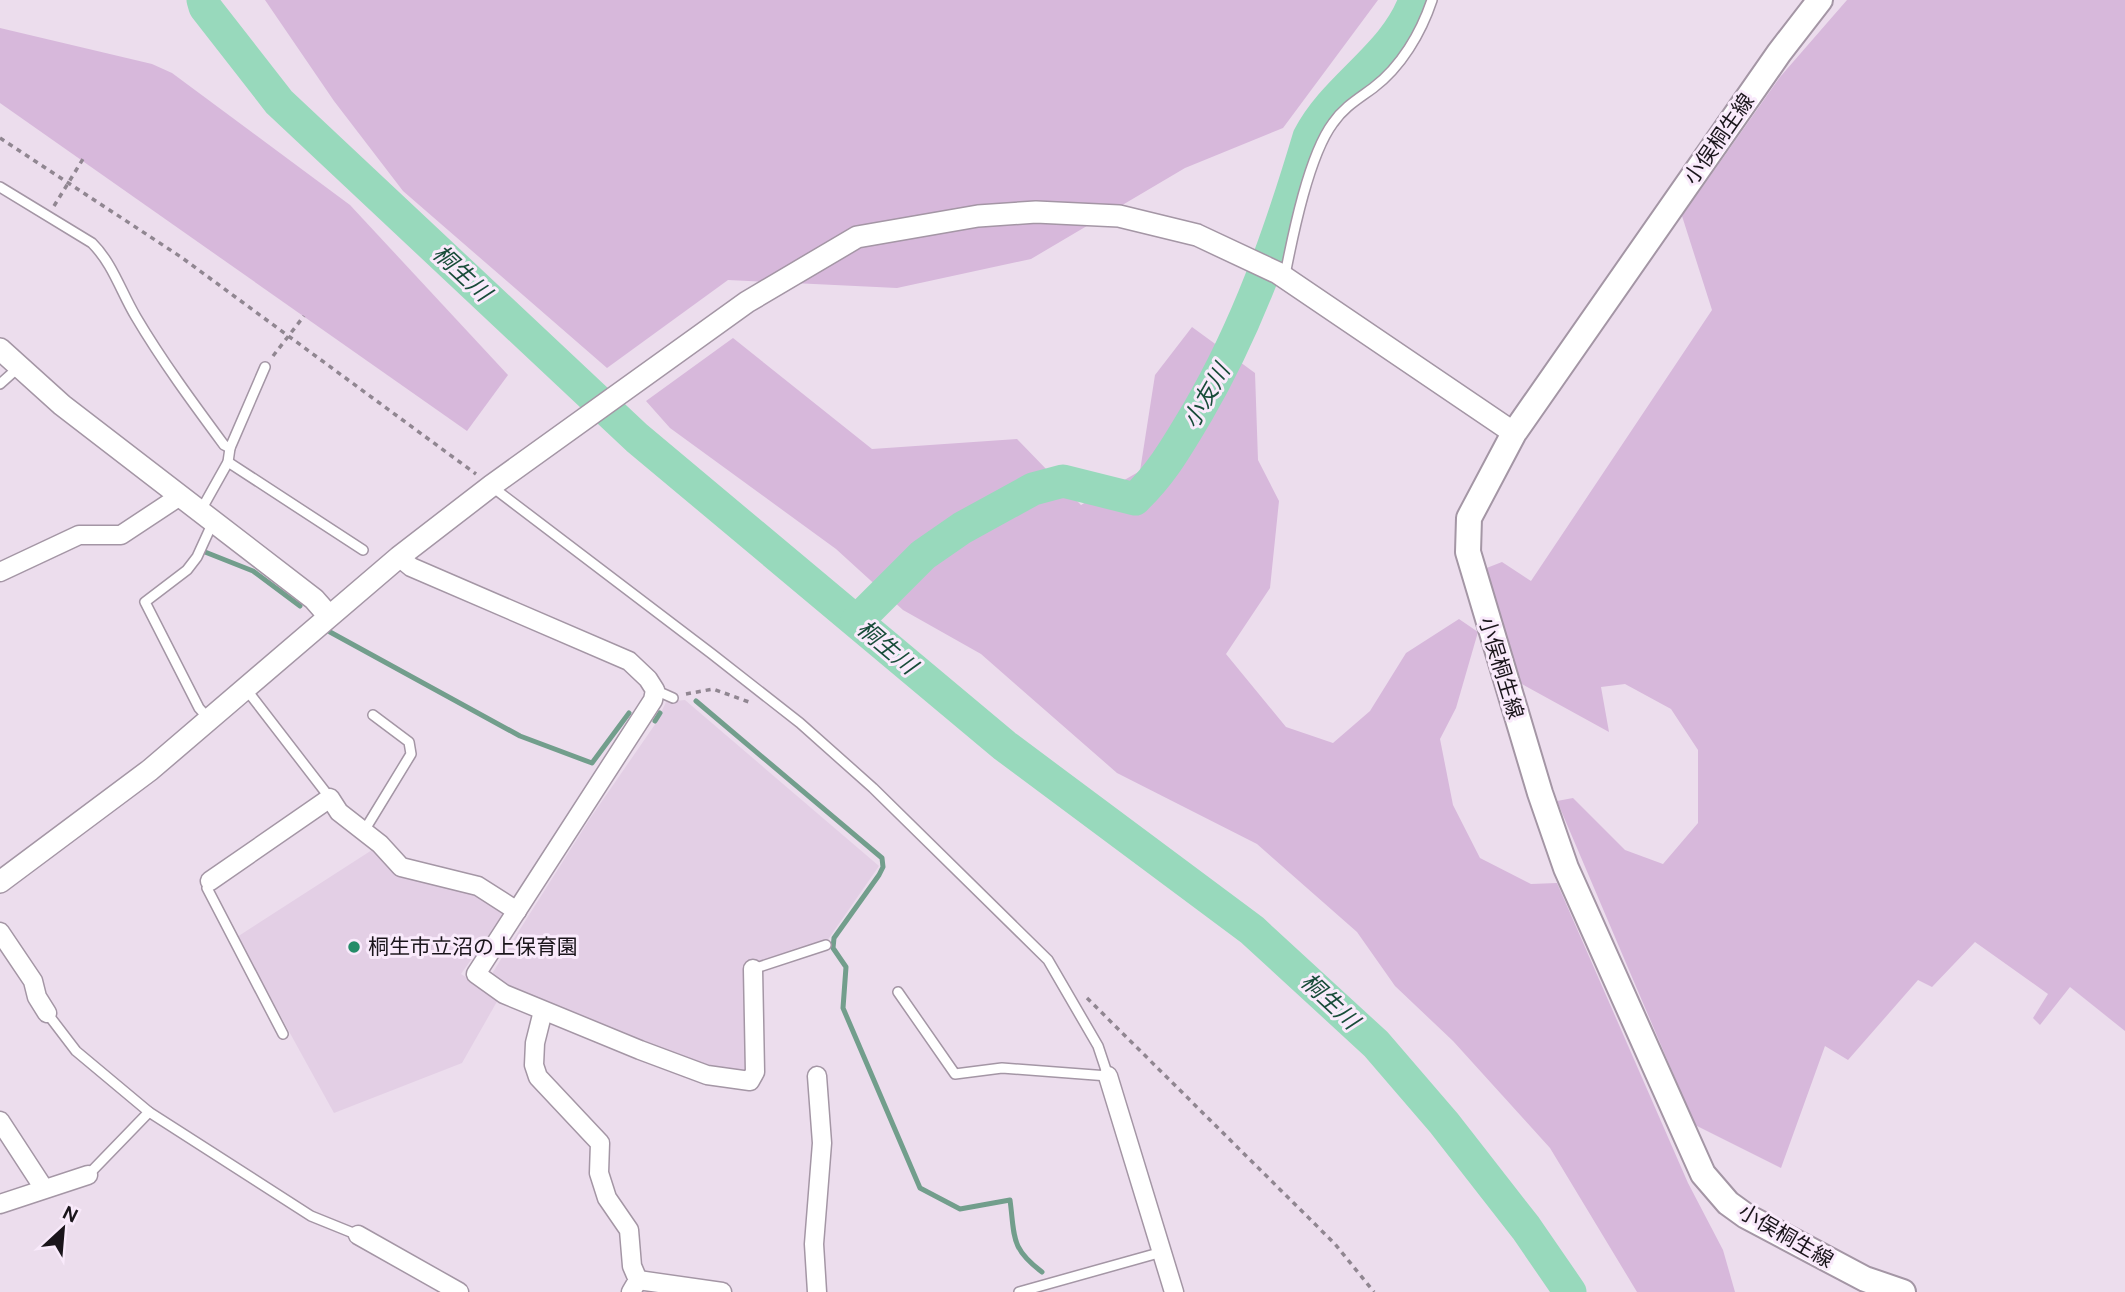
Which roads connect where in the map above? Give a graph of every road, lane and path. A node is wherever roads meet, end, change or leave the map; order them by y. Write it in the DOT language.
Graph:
graph roads {
  1 [pos="1432,0"];
  2 [pos="1819,0"];
  3 [pos="0,138"];
  4 [pos="83,159"];
  5 [pos="69,182"];
  6 [pos="0,187"];
  7 [pos="57,202"];
  8 [pos="1281,275"];
  9 [pos="304,316"];
  10 [pos="289,335"];
  11 [pos="0,349"];
  12 [pos="267,364"];
  13 [pos="19,367"];
  14 [pos="0,384"];
  15 [pos="1514,433"];
  16 [pos="230,448"];
  17 [pos="228,462"];
  18 [pos="490,482"];
  19 [pos="180,496"];
  20 [pos="206,517"];
  21 [pos="363,550"];
  22 [pos="399,557"];
  23 [pos="0,572"];
  24 [pos="329,616"];
  25 [pos="245,688"];
  26 [pos="655,690"];
  27 [pos="673,698"];
  28 [pos="759,706"];
  29 [pos="373,715"];
  30 [pos="209,719"];
  31 [pos="330,798"];
  32 [pos="363,833"];
  33 [pos="210,881"];
  34 [pos="0,882"];
  35 [pos="517,911"];
  36 [pos="0,932"];
  37 [pos="826,945"];
  38 [pos="753,969"];
  39 [pos="1078,989"];
  40 [pos="898,992"];
  41 [pos="543,1011"];
  42 [pos="47,1013"];
  43 [pos="283,1034"];
  44 [pos="817,1076"];
  45 [pos="1108,1076"];
  46 [pos="149,1112"];
  47 [pos="0,1121"];
  48 [pos="88,1175"];
  49 [pos="43,1187"];
  50 [pos="0,1204"];
  51 [pos="358,1236"];
  52 [pos="1162,1252"];
  53 [pos="635,1286"];
  54 [pos="459,1292"];
  55 [pos="722,1292"];
  56 [pos="817,1292"];
  57 [pos="1018,1292"];
  58 [pos="1174,1292"];
  59 [pos="1374,1292"];
  60 [pos="1903,1292"];
  1 -- 8 [label="lane"];
  2 -- 15 [label="main road, 小俣桐生線"];
  3 -- 5 [label="path"];
  4 -- 5 [label="path"];
  5 -- 7 [label="path"];
  5 -- 10 [label="path"];
  6 -- 16 [label="lane"];
  8 -- 15 [label="street"];
  8 -- 18 [label="street"];
  9 -- 10 [label="path"];
  10 -- 12 [label="path"];
  10 -- 18 [label="path"];
  11 -- 13 [label="street"];
  12 -- 16 [label="lane"];
  13 -- 14 [label="lane"];
  13 -- 19 [label="street"];
  15 -- 60 [label="main road, 小俣桐生線"];
  16 -- 17 [label="lane"];
  17 -- 20 [label="lane"];
  17 -- 21 [label="lane"];
  18 -- 22 [label="street"];
  18 -- 45 [label="lane"];
  19 -- 20 [label="street"];
  19 -- 23 [label="street"];
  20 -- 24 [label="street"];
  20 -- 30 [label="lane"];
  22 -- 24 [label="street"];
  22 -- 26 [label="street"];
  24 -- 25 [label="street"];
  25 -- 30 [label="street"];
  25 -- 31 [label="lane"];
  26 -- 27 [label="lane"];
  26 -- 35 [label="street"];
  27 -- 28 [label="path"];
  29 -- 32 [label="lane"];
  30 -- 34 [label="street"];
  31 -- 32 [label="street"];
  31 -- 33 [label="street"];
  32 -- 35 [label="street"];
  33 -- 43 [label="lane"];
  35 -- 41 [label="street"];
  36 -- 42 [label="street"];
  37 -- 38 [label="lane"];
  38 -- 41 [label="street"];
  39 -- 59 [label="path"];
  40 -- 45 [label="lane"];
  41 -- 53 [label="street"];
  42 -- 46 [label="lane"];
  44 -- 56 [label="street"];
  45 -- 52 [label="street"];
  46 -- 48 [label="lane"];
  46 -- 51 [label="lane"];
  47 -- 49 [label="street"];
  48 -- 49 [label="street"];
  49 -- 50 [label="street"];
  51 -- 54 [label="street"];
  52 -- 57 [label="lane"];
  52 -- 58 [label="street"];
  53 -- 55 [label="street"];
}
